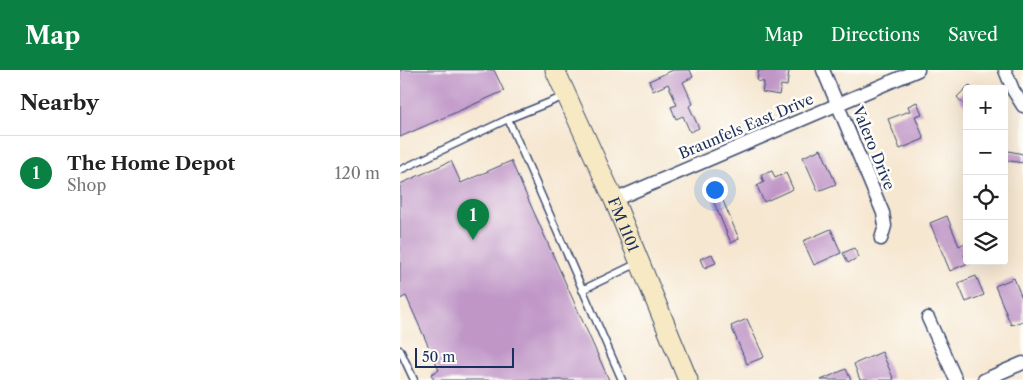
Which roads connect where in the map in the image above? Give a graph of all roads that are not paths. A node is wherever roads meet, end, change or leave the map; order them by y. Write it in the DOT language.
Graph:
graph roads {
  1 [pos="554,70"];
  2 [pos="824,70"];
  3 [pos="918,70"];
  4 [pos="1005,70"];
  5 [pos="566,95"];
  6 [pos="838,104"];
  7 [pos="1023,106"];
  8 [pos="508,119"];
  9 [pos="400,170"];
  10 [pos="614,200"];
  11 [pos="881,239"];
  12 [pos="640,262"];
  13 [pos="582,290"];
  14 [pos="928,318"];
  15 [pos="400,350"];
  16 [pos="1023,363"];
  17 [pos="414,380"];
  18 [pos="622,380"];
  19 [pos="688,380"];
  20 [pos="956,380"];
  21 [pos="984,380"];
  1 -- 5 [label="main road, FM 1101 / FM 1101"];
  2 -- 6 [label="street, Valero Drive"];
  3 -- 6 [label="street, Braunfels East Drive"];
  4 -- 7 [label="street"];
  5 -- 8 [label="lane"];
  5 -- 10 [label="main road, FM 1101 / FM 1101"];
  6 -- 10 [label="street, Braunfels East Drive"];
  6 -- 11 [label="street, Valero Drive"];
  8 -- 9 [label="lane"];
  8 -- 13 [label="lane"];
  10 -- 12 [label="main road, FM 1101 / FM 1101"];
  12 -- 13 [label="lane"];
  12 -- 19 [label="main road, FM 1101 / FM 1101"];
  13 -- 18 [label="lane"];
  14 -- 20 [label="street"];
  15 -- 17 [label="lane"];
  16 -- 21 [label="street"];
}
